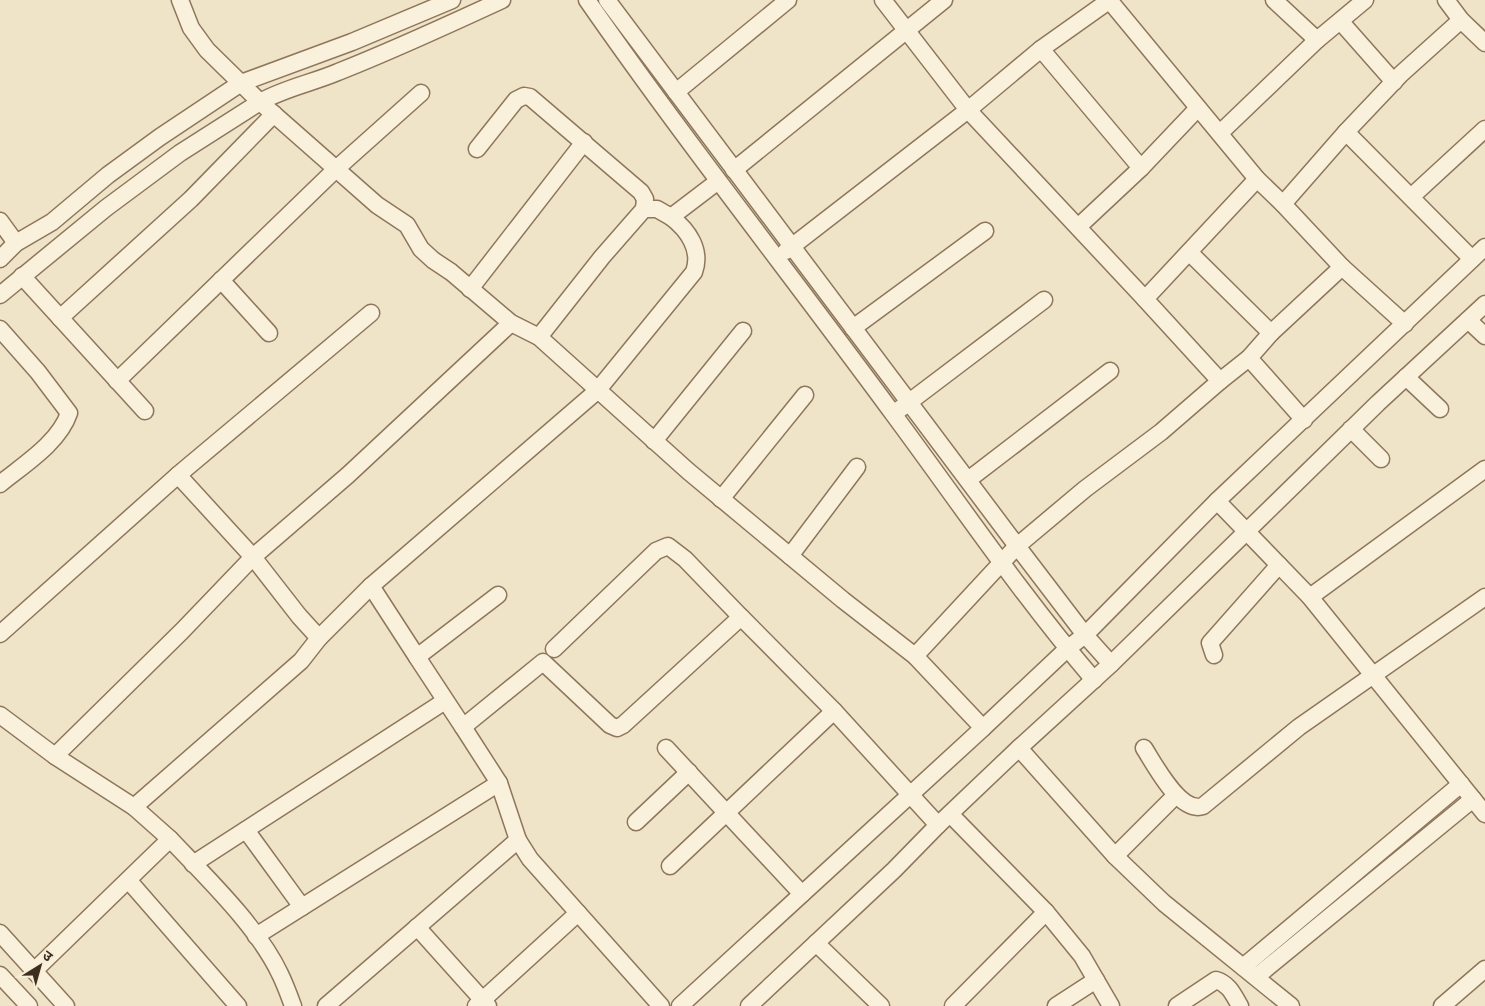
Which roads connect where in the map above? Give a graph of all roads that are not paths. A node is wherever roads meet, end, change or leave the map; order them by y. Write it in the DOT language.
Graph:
graph roads {
  1 [pos="180,0"];
  2 [pos="452,0"];
  3 [pos="502,0"];
  4 [pos="587,0"];
  5 [pos="607,0"];
  6 [pos="788,0"];
  7 [pos="883,0"];
  8 [pos="944,0"];
  9 [pos="1109,0"];
  10 [pos="1274,0"];
  11 [pos="1365,0"];
  12 [pos="1446,0"];
  13 [pos="1461,20"];
  14 [pos="1341,22"];
  15 [pos="906,30"];
  16 [pos="1317,40"];
  17 [pos="1485,43"];
  18 [pos="1041,49"];
  19 [pos="1394,82"];
  20 [pos="241,83"];
  21 [pos="676,92"];
  22 [pos="421,93"];
  23 [pos="260,102"];
  24 [pos="1198,108"];
  25 [pos="968,110"];
  26 [pos="274,114"];
  27 [pos="1485,129"];
  28 [pos="1346,132"];
  29 [pos="1220,133"];
  30 [pos="584,142"];
  31 [pos="477,148"];
  32 [pos="1141,168"];
  33 [pos="336,169"];
  34 [pos="734,170"];
  35 [pos="1257,179"];
  36 [pos="717,182"];
  37 [pos="1411,197"];
  38 [pos="1283,204"];
  39 [pos="644,209"];
  40 [pos="671,217"];
  41 [pos="0,222"];
  42 [pos="1078,227"];
  43 [pos="985,231"];
  44 [pos="16,244"];
  45 [pos="793,246"];
  46 [pos="1485,247"];
  47 [pos="1189,252"];
  48 [pos="0,259"];
  49 [pos="776,259"];
  50 [pos="1472,259"];
  51 [pos="1342,267"];
  52 [pos="22,276"];
  53 [pos="221,280"];
  54 [pos="470,290"];
  55 [pos="0,295"];
  56 [pos="1146,299"];
  57 [pos="1044,300"];
  58 [pos="1485,304"];
  59 [pos="371,313"];
  60 [pos="60,318"];
  61 [pos="1468,320"];
  62 [pos="512,324"];
  63 [pos="1405,324"];
  64 [pos="853,328"];
  65 [pos="0,329"];
  66 [pos="743,332"];
  67 [pos="269,333"];
  68 [pos="1271,333"];
  69 [pos="1485,336"];
  70 [pos="539,337"];
  71 [pos="1249,358"];
  72 [pos="1110,371"];
  73 [pos="1406,377"];
  74 [pos="118,381"];
  75 [pos="1220,381"];
  76 [pos="598,392"];
  77 [pos="805,395"];
  78 [pos="909,402"];
  79 [pos="1440,409"];
  80 [pos="145,411"];
  81 [pos="893,414"];
  82 [pos="1304,420"];
  83 [pos="1351,430"];
  84 [pos="654,441"];
  85 [pos="1381,458"];
  86 [pos="857,467"];
  87 [pos="1485,469"];
  88 [pos="178,475"];
  89 [pos="968,480"];
  90 [pos="0,484"];
  91 [pos="721,499"];
  92 [pos="1217,501"];
  93 [pos="1247,532"];
  94 [pos="1017,546"];
  95 [pos="790,556"];
  96 [pos="253,557"];
  97 [pos="1001,563"];
  98 [pos="1278,565"];
  99 [pos="371,586"];
  100 [pos="498,595"];
  101 [pos="1310,597"];
  102 [pos="1485,597"];
  103 [pos="741,617"];
  104 [pos="0,634"];
  105 [pos="1085,635"];
  106 [pos="318,638"];
  107 [pos="554,649"];
  108 [pos="1067,649"];
  109 [pos="1214,655"];
  110 [pos="915,656"];
  111 [pos="417,657"];
  112 [pos="1112,664"];
  113 [pos="1373,674"];
  114 [pos="1094,680"];
  115 [pos="445,701"];
  116 [pos="834,711"];
  117 [pos="0,715"];
  118 [pos="463,727"];
  119 [pos="983,728"];
  120 [pos="666,748"];
  121 [pos="1019,748"];
  122 [pos="1144,748"];
  123 [pos="55,756"];
  124 [pos="689,772"];
  125 [pos="498,783"];
  126 [pos="1461,784"];
  127 [pos="910,794"];
  128 [pos="1176,795"];
  129 [pos="1473,799"];
  130 [pos="134,808"];
  131 [pos="728,812"];
  132 [pos="1485,814"];
  133 [pos="944,819"];
  134 [pos="636,822"];
  135 [pos="1408,828"];
  136 [pos="246,830"];
  137 [pos="170,839"];
  138 [pos="518,840"];
  139 [pos="1420,843"];
  140 [pos="1115,856"];
  141 [pos="194,864"];
  142 [pos="670,866"];
  143 [pos="129,881"];
  144 [pos="802,894"];
  145 [pos="302,907"];
  146 [pos="1046,912"];
  147 [pos="578,913"];
  148 [pos="417,927"];
  149 [pos="0,933"];
  150 [pos="256,936"];
  151 [pos="816,943"];
  152 [pos="1243,967"];
  153 [pos="1485,969"];
  154 [pos="34,971"];
  155 [pos="0,974"];
  156 [pos="1256,977"];
  157 [pos="1096,980"];
  158 [pos="482,1004"];
  159 [pos="754,1004"];
  160 [pos="28,1006"];
  161 [pos="66,1006"];
  162 [pos="238,1006"];
  163 [pos="293,1006"];
  164 [pos="326,1006"];
  165 [pos="660,1006"];
  166 [pos="680,1006"];
  167 [pos="881,1006"];
  168 [pos="953,1006"];
  169 [pos="1056,1006"];
  170 [pos="1111,1006"];
  171 [pos="1177,1006"];
  172 [pos="1240,1006"];
  173 [pos="1290,1006"];
  174 [pos="1442,1006"];
  1 -- 20 [label="street"];
  2 -- 20 [label="street"];
  3 -- 23 [label="street"];
  4 -- 36 [label="street"];
  5 -- 21 [label="street"];
  6 -- 21 [label="street"];
  7 -- 15 [label="street"];
  8 -- 15 [label="street"];
  9 -- 18 [label="street"];
  9 -- 24 [label="street"];
  10 -- 16 [label="street"];
  11 -- 14 [label="street"];
  12 -- 13 [label="street"];
  13 -- 17 [label="street"];
  13 -- 19 [label="street"];
  14 -- 16 [label="street"];
  14 -- 19 [label="street"];
  15 -- 25 [label="street"];
  15 -- 34 [label="street"];
  16 -- 29 [label="street"];
  18 -- 25 [label="street"];
  18 -- 32 [label="street"];
  19 -- 28 [label="street"];
  20 -- 23 [label="street"];
  20 -- 44 [label="street"];
  21 -- 34 [label="street"];
  22 -- 33 [label="street"];
  23 -- 26 [label="street"];
  23 -- 52 [label="street"];
  24 -- 29 [label="street"];
  24 -- 32 [label="street"];
  25 -- 42 [label="street"];
  25 -- 45 [label="street"];
  26 -- 33 [label="street"];
  26 -- 60 [label="street"];
  27 -- 37 [label="street"];
  28 -- 37 [label="street"];
  28 -- 38 [label="street"];
  29 -- 35 [label="street"];
  30 -- 31 [label="street"];
  30 -- 39 [label="street"];
  30 -- 54 [label="street"];
  32 -- 42 [label="street"];
  33 -- 53 [label="street"];
  33 -- 54 [label="street"];
  34 -- 45 [label="street"];
  35 -- 38 [label="street"];
  35 -- 47 [label="street"];
  36 -- 40 [label="street"];
  36 -- 49 [label="street"];
  37 -- 50 [label="street"];
  38 -- 51 [label="street"];
  39 -- 40 [label="street"];
  39 -- 70 [label="street"];
  40 -- 76 [label="street"];
  41 -- 44 [label="street"];
  42 -- 56 [label="street"];
  43 -- 64 [label="street"];
  44 -- 48 [label="street"];
  45 -- 49 [label="street"];
  45 -- 64 [label="street"];
  46 -- 50 [label="street"];
  47 -- 56 [label="street"];
  47 -- 68 [label="street"];
  49 -- 81 [label="street"];
  50 -- 63 [label="street"];
  51 -- 63 [label="street"];
  51 -- 68 [label="street"];
  52 -- 55 [label="street"];
  52 -- 60 [label="street"];
  53 -- 67 [label="street"];
  53 -- 74 [label="street"];
  54 -- 62 [label="street"];
  56 -- 75 [label="street"];
  57 -- 78 [label="street"];
  58 -- 61 [label="street"];
  59 -- 88 [label="street"];
  60 -- 74 [label="street"];
  61 -- 69 [label="street"];
  61 -- 73 [label="street"];
  62 -- 70 [label="street"];
  62 -- 96 [label="street"];
  63 -- 82 [label="street"];
  64 -- 78 [label="street"];
  65 -- 90 [label="street"];
  66 -- 84 [label="street"];
  68 -- 71 [label="street"];
  70 -- 76 [label="street"];
  71 -- 75 [label="street"];
  71 -- 82 [label="street"];
  72 -- 89 [label="street"];
  73 -- 79 [label="street"];
  73 -- 83 [label="street"];
  74 -- 80 [label="street"];
  75 -- 94 [label="street"];
  76 -- 84 [label="street"];
  76 -- 99 [label="street"];
  77 -- 91 [label="street"];
  78 -- 81 [label="street"];
  78 -- 89 [label="street"];
  81 -- 97 [label="street"];
  82 -- 92 [label="street"];
  83 -- 85 [label="street"];
  83 -- 93 [label="street"];
  84 -- 91 [label="street"];
  86 -- 95 [label="street"];
  87 -- 101 [label="street"];
  88 -- 96 [label="street"];
  88 -- 104 [label="street"];
  89 -- 94 [label="street"];
  91 -- 95 [label="street"];
  92 -- 93 [label="street"];
  92 -- 105 [label="street"];
  93 -- 98 [label="street"];
  93 -- 112 [label="street"];
  94 -- 97 [label="street"];
  94 -- 105 [label="street"];
  95 -- 110 [label="street"];
  96 -- 106 [label="street"];
  96 -- 123 [label="street"];
  97 -- 108 [label="street"];
  97 -- 110 [label="street"];
  98 -- 101 [label="street"];
  98 -- 109 [label="street"];
  99 -- 106 [label="street"];
  99 -- 111 [label="street"];
  100 -- 111 [label="street"];
  101 -- 113 [label="street"];
  102 -- 113 [label="street"];
  103 -- 107 [label="street"];
  103 -- 116 [label="street"];
  103 -- 118 [label="street"];
  105 -- 108 [label="street"];
  105 -- 112 [label="street"];
  106 -- 130 [label="street"];
  108 -- 114 [label="street"];
  108 -- 119 [label="street"];
  110 -- 119 [label="street"];
  111 -- 115 [label="street"];
  112 -- 114 [label="street"];
  113 -- 126 [label="street"];
  113 -- 128 [label="street"];
  114 -- 121 [label="street"];
  115 -- 118 [label="street"];
  115 -- 136 [label="street"];
  116 -- 127 [label="street"];
  116 -- 131 [label="street"];
  117 -- 123 [label="street"];
  118 -- 125 [label="street"];
  119 -- 127 [label="street"];
  120 -- 124 [label="street"];
  121 -- 133 [label="street"];
  121 -- 140 [label="street"];
  122 -- 128 [label="street"];
  123 -- 130 [label="street"];
  124 -- 131 [label="street"];
  124 -- 134 [label="street"];
  125 -- 138 [label="street"];
  125 -- 145 [label="street"];
  126 -- 129 [label="street"];
  126 -- 135 [label="street"];
  127 -- 133 [label="street"];
  127 -- 144 [label="street"];
  128 -- 140 [label="street"];
  129 -- 132 [label="street"];
  129 -- 139 [label="street"];
  130 -- 137 [label="street"];
  131 -- 142 [label="street"];
  131 -- 144 [label="street"];
  133 -- 146 [label="street"];
  133 -- 151 [label="street"];
  135 -- 139 [label="street"];
  135 -- 152 [label="street"];
  136 -- 141 [label="street"];
  136 -- 145 [label="street"];
  137 -- 141 [label="street"];
  137 -- 143 [label="street"];
  138 -- 147 [label="street"];
  138 -- 148 [label="street"];
  139 -- 156 [label="street"];
  140 -- 152 [label="street"];
  141 -- 150 [label="street"];
  143 -- 154 [label="street"];
  143 -- 162 [label="street"];
  144 -- 166 [label="street"];
  145 -- 150 [label="street"];
  146 -- 157 [label="street"];
  146 -- 168 [label="street"];
  147 -- 158 [label="street"];
  147 -- 165 [label="street"];
  148 -- 158 [label="street"];
  148 -- 164 [label="street"];
  149 -- 154 [label="street"];
  150 -- 163 [label="street"];
  151 -- 159 [label="street"];
  151 -- 167 [label="street"];
  152 -- 156 [label="street"];
  153 -- 174 [label="street"];
  154 -- 161 [label="street"];
  155 -- 160 [label="street"];
  156 -- 173 [label="street"];
  157 -- 169 [label="street"];
  157 -- 170 [label="street"];
  171 -- 172 [label="street"];
}
